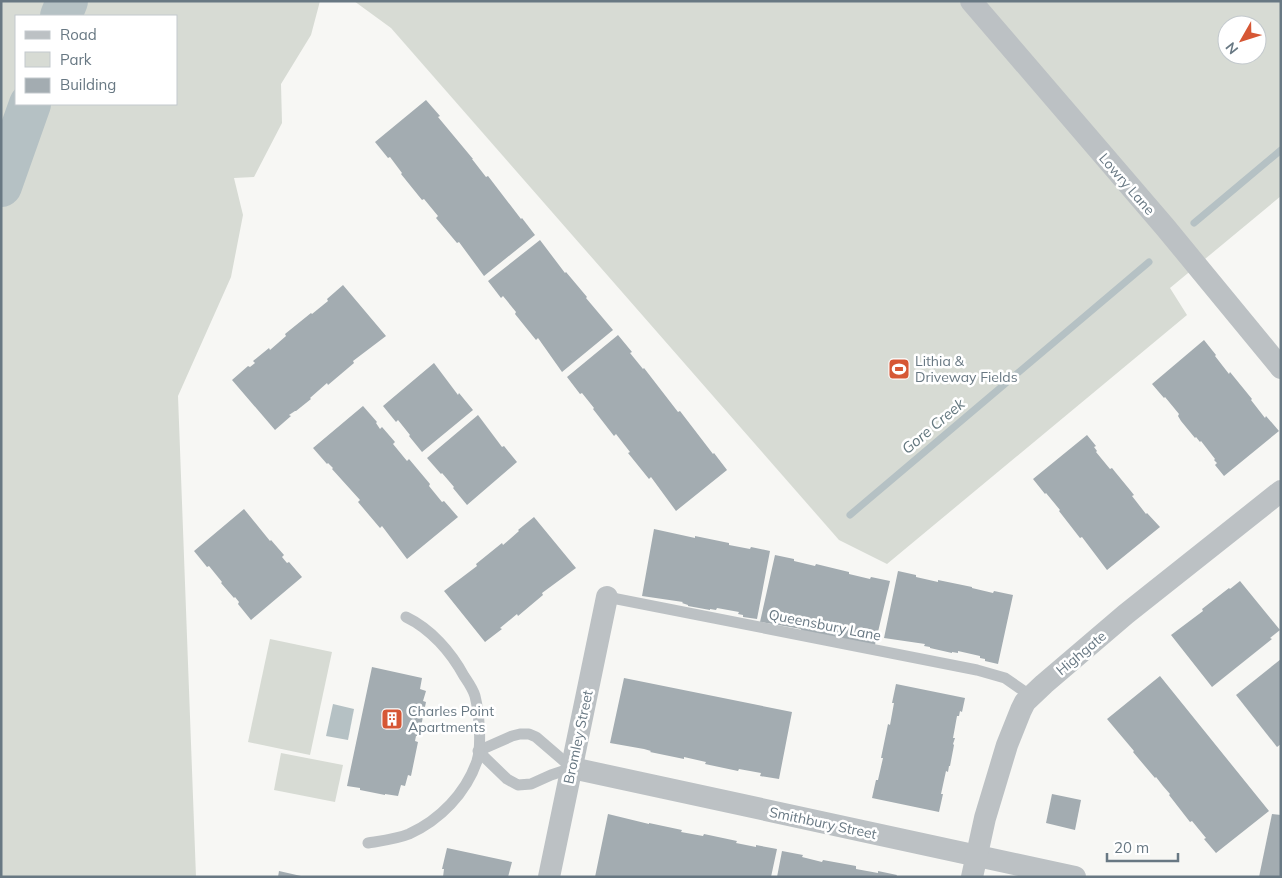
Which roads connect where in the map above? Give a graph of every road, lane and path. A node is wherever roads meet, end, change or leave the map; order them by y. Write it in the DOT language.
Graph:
graph roads {
  1 [pos="971,1"];
  2 [pos="1281,368"];
  3 [pos="1281,491"];
  4 [pos="607,597"];
  5 [pos="406,617"];
  6 [pos="1031,696"];
  7 [pos="478,751"];
  8 [pos="572,768"];
  9 [pos="368,843"];
  10 [pos="974,866"];
  11 [pos="549,877"];
  12 [pos="1075,877"];
  1 -- 2 [label="street, Lowry Lane"];
  3 -- 6 [label="street, Highgate"];
  4 -- 6 [label="lane, Queensbury Lane"];
  4 -- 8 [label="street, Bromley Street"];
  5 -- 7 [label="lane"];
  6 -- 10 [label="street, Highgate"];
  7 -- 8 [label="lane"];
  7 -- 8 [label="lane"];
  7 -- 9 [label="lane"];
  8 -- 10 [label="street, Smithbury Street"];
  8 -- 11 [label="street, Bromley Street"];
  10 -- 12 [label="street, Smithbury Street"];
}
